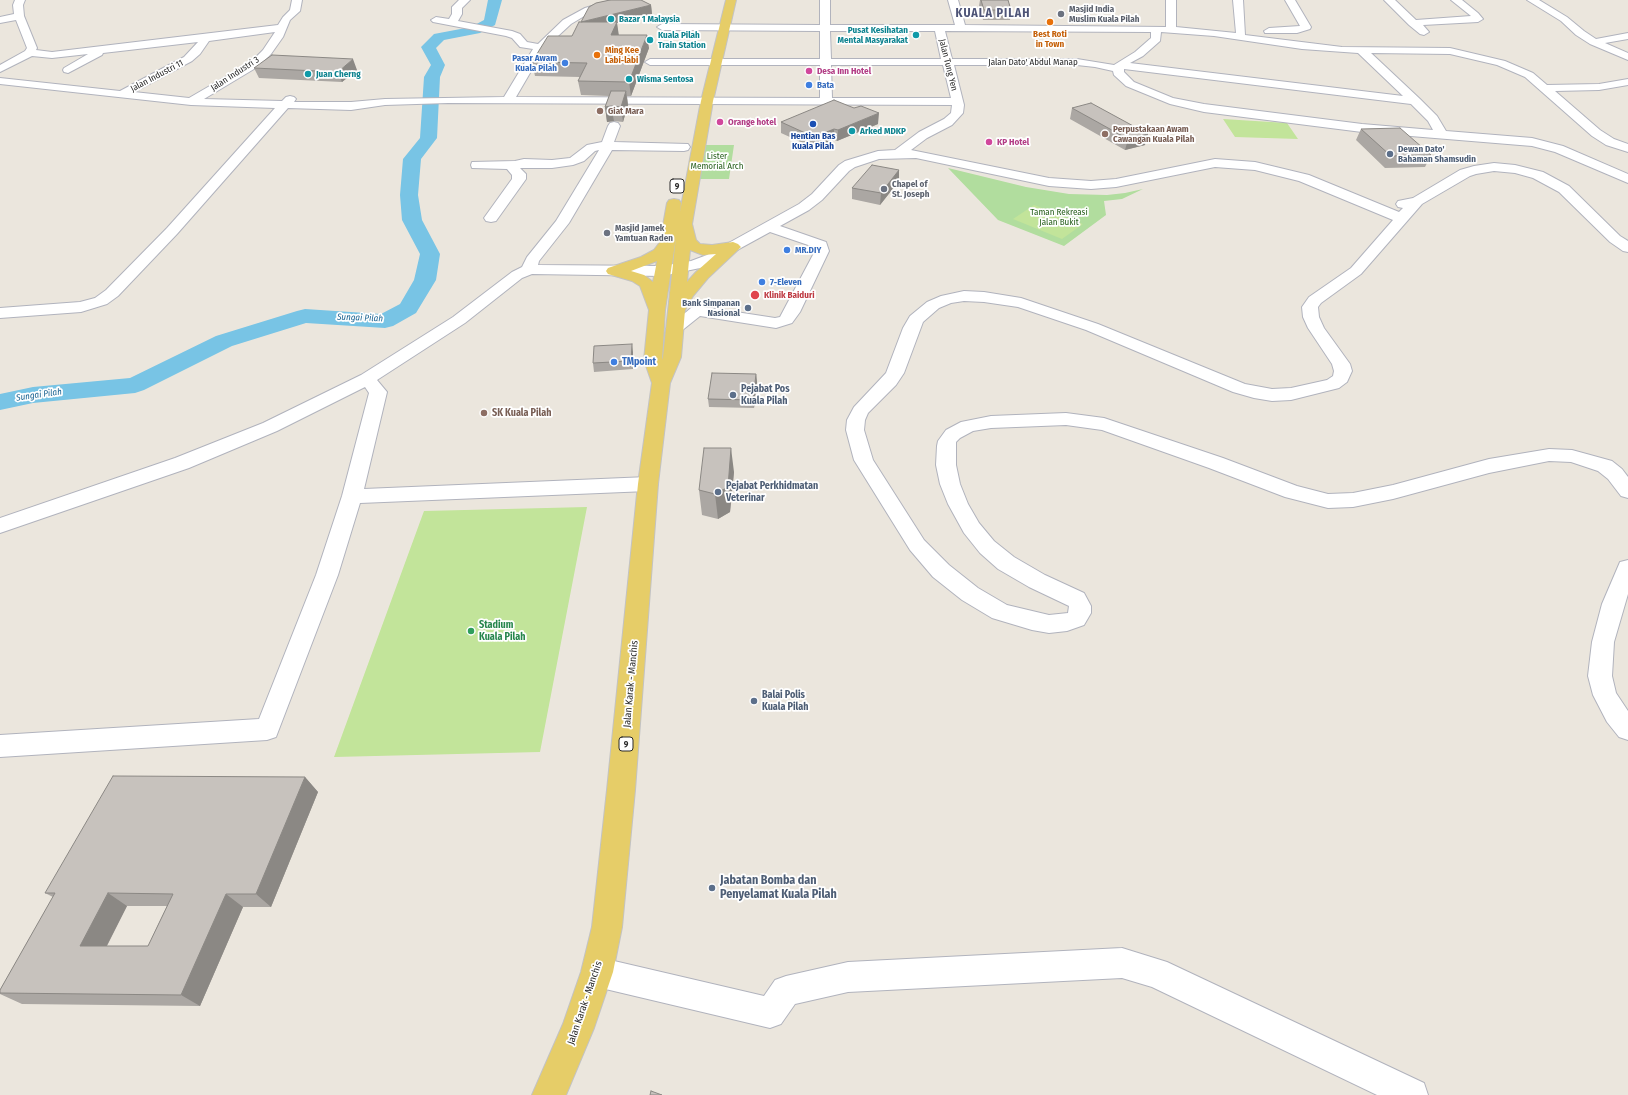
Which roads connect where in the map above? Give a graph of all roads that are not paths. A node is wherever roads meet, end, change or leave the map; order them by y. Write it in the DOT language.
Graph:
graph roads {
  1 [pos="297,0"];
  2 [pos="465,0"];
  3 [pos="622,0"];
  4 [pos="731,0"];
  5 [pos="825,0"];
  6 [pos="953,0"];
  7 [pos="1171,0"];
  8 [pos="1238,0"];
  9 [pos="1290,0"];
  10 [pos="1389,0"];
  11 [pos="1456,0"];
  12 [pos="1532,0"];
  13 [pos="19,2"];
  14 [pos="6,6"];
  15 [pos="19,16"];
  16 [pos="0,20"];
  17 [pos="436,20"];
  18 [pos="452,23"];
  19 [pos="1413,23"];
  20 [pos="718,25"];
  21 [pos="662,27"];
  22 [pos="825,27"];
  23 [pos="282,28"];
  24 [pos="939,28"];
  25 [pos="961,28"];
  26 [pos="1172,30"];
  27 [pos="1214,33"];
  28 [pos="1239,35"];
  29 [pos="1628,36"];
  30 [pos="1158,37"];
  31 [pos="206,38"];
  32 [pos="1594,42"];
  33 [pos="540,47"];
  34 [pos="100,50"];
  35 [pos="1450,51"];
  36 [pos="30,53"];
  37 [pos="1288,55"];
  38 [pos="1628,57"];
  39 [pos="1370,58"];
  40 [pos="1333,60"];
  41 [pos="650,62"];
  42 [pos="710,62"];
  43 [pos="826,62"];
  44 [pos="1355,62"];
  45 [pos="947,63"];
  46 [pos="3,65"];
  47 [pos="1118,67"];
  48 [pos="68,70"];
  49 [pos="0,74"];
  50 [pos="0,81"];
  51 [pos="1628,82"];
  52 [pos="133,88"];
  53 [pos="1545,88"];
  54 [pos="122,94"];
  55 [pos="201,96"];
  56 [pos="508,100"];
  57 [pos="701,101"];
  58 [pos="826,101"];
  59 [pos="1416,101"];
  60 [pos="191,102"];
  61 [pos="287,102"];
  62 [pos="957,102"];
  63 [pos="614,126"];
  64 [pos="1442,133"];
  65 [pos="923,135"];
  66 [pos="607,146"];
  67 [pos="1628,148"];
  68 [pos="899,153"];
  69 [pos="683,154"];
  70 [pos="867,158"];
  71 [pos="476,165"];
  72 [pos="515,165"];
  73 [pos="1628,179"];
  74 [pos="676,191"];
  75 [pos="1396,215"];
  76 [pos="491,218"];
  77 [pos="685,224"];
  78 [pos="769,227"];
  79 [pos="666,246"];
  80 [pos="1626,246"];
  81 [pos="733,247"];
  82 [pos="680,269"];
  83 [pos="528,270"];
  84 [pos="614,271"];
  85 [pos="662,271"];
  86 [pos="657,310"];
  87 [pos="676,312"];
  88 [pos="0,313"];
  89 [pos="674,329"];
  90 [pos="367,379"];
  91 [pos="662,383"];
  92 [pos="648,484"];
  93 [pos="1628,491"];
  94 [pos="352,496"];
  95 [pos="0,526"];
  96 [pos="1628,568"];
  97 [pos="1628,729"];
  98 [pos="0,746"];
  99 [pos="597,972"];
  100 [pos="548,1095"];
  101 [pos="1412,1095"];
  1 -- 23 [label="street, Jalan Industri 3"];
  2 -- 18 [label="street"];
  3 -- 33 [label="street"];
  4 -- 20 [label="main road, 9"];
  5 -- 22 [label="street"];
  6 -- 25 [label="street"];
  7 -- 26 [label="street"];
  8 -- 28 [label="street"];
  9 -- 28 [label="street"];
  10 -- 19 [label="street"];
  11 -- 19 [label="street"];
  12 -- 32 [label="street"];
  13 -- 14 [label="street"];
  13 -- 15 [label="street"];
  15 -- 16 [label="street"];
  15 -- 36 [label="street"];
  17 -- 18 [label="street"];
  18 -- 33 [label="street"];
  19 -- 35 [label="street"];
  20 -- 21 [label="street"];
  20 -- 22 [label="street"];
  20 -- 42 [label="main road, 9"];
  20 -- 42 [label="main road, 9"];
  22 -- 24 [label="street"];
  22 -- 43 [label="street"];
  23 -- 31 [label="street"];
  23 -- 55 [label="street, Jalan Industri 3"];
  24 -- 25 [label="street"];
  24 -- 45 [label="street, Jalan Tung Yen"];
  25 -- 30 [label="street"];
  26 -- 27 [label="street"];
  26 -- 30 [label="street"];
  27 -- 28 [label="street"];
  27 -- 30 [label="street"];
  28 -- 39 [label="street"];
  29 -- 32 [label="street"];
  30 -- 47 [label="street"];
  31 -- 34 [label="street"];
  31 -- 52 [label="street, Jalan Industri 11"];
  32 -- 38 [label="street"];
  33 -- 56 [label="street"];
  34 -- 36 [label="street"];
  34 -- 48 [label="street"];
  35 -- 39 [label="street"];
  35 -- 53 [label="street"];
  36 -- 46 [label="street"];
  37 -- 40 [label="street"];
  39 -- 44 [label="street"];
  39 -- 59 [label="street"];
  41 -- 42 [label="street, Jalan Dato' Abdul Manap"];
  42 -- 43 [label="street, Jalan Dato' Abdul Manap"];
  42 -- 57 [label="main road, 9"];
  43 -- 45 [label="street, Jalan Dato' Abdul Manap"];
  43 -- 58 [label="street"];
  45 -- 47 [label="street, Jalan Dato' Abdul Manap"];
  45 -- 62 [label="street, Jalan Tung Yen"];
  47 -- 59 [label="street, Jalan Dato' Abdul Manap"];
  47 -- 64 [label="street"];
  49 -- 52 [label="street"];
  50 -- 54 [label="street"];
  51 -- 53 [label="street"];
  52 -- 54 [label="street, Jalan Industri 11"];
  52 -- 55 [label="street"];
  53 -- 67 [label="street"];
  54 -- 60 [label="street"];
  55 -- 60 [label="street, Jalan Industri 3"];
  55 -- 61 [label="street"];
  56 -- 57 [label="street"];
  56 -- 61 [label="street"];
  57 -- 58 [label="street"];
  57 -- 69 [label="main road, 9"];
  57 -- 77 [label="main road, 9"];
  58 -- 62 [label="street"];
  59 -- 64 [label="street"];
  60 -- 61 [label="street"];
  61 -- 88 [label="street"];
  62 -- 65 [label="street"];
  63 -- 66 [label="street"];
  64 -- 73 [label="street"];
  65 -- 68 [label="street"];
  65 -- 70 [label="street"];
  66 -- 69 [label="street"];
  66 -- 72 [label="street"];
  66 -- 83 [label="street"];
  68 -- 70 [label="street"];
  68 -- 75 [label="street"];
  70 -- 78 [label="street"];
  71 -- 72 [label="street"];
  72 -- 76 [label="street"];
  74 -- 79 [label="main road, 9"];
  75 -- 80 [label="street"];
  75 -- 93 [label="street"];
  77 -- 81 [label="main road"];
  77 -- 82 [label="main road, 9"];
  78 -- 81 [label="street"];
  78 -- 89 [label="street"];
  79 -- 84 [label="main road"];
  79 -- 85 [label="main road, 9"];
  81 -- 82 [label="street"];
  81 -- 87 [label="main road"];
  82 -- 85 [label="street"];
  82 -- 87 [label="main road, 9"];
  83 -- 84 [label="street"];
  83 -- 90 [label="street"];
  84 -- 85 [label="street"];
  84 -- 86 [label="main road"];
  85 -- 86 [label="main road, 9"];
  86 -- 91 [label="main road, 9"];
  87 -- 89 [label="main road, 9"];
  89 -- 91 [label="main road, 9"];
  90 -- 94 [label="street"];
  90 -- 95 [label="street"];
  91 -- 92 [label="main road, Jalan Karak - Manchis / 9"];
  92 -- 94 [label="street"];
  92 -- 99 [label="main road, Jalan Karak - Manchis / 9"];
  94 -- 98 [label="street"];
  96 -- 97 [label="street"];
  99 -- 100 [label="main road, Jalan Karak - Manchis / 9"];
  99 -- 101 [label="street"];
}
